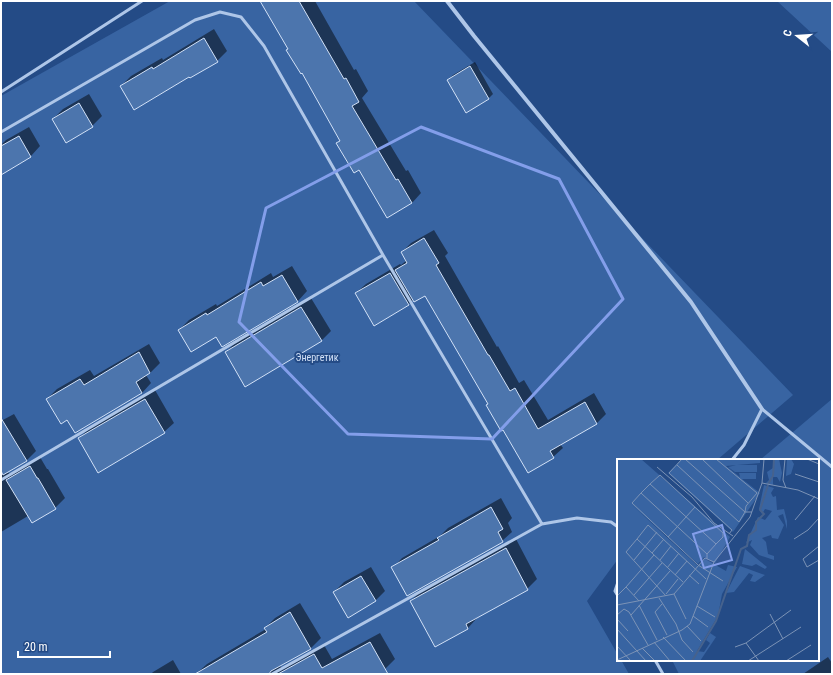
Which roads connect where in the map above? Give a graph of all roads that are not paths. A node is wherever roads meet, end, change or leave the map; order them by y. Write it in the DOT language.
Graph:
graph roads {
  1 [pos="142,1"];
  2 [pos="447,1"];
  3 [pos="1,92"];
  4 [pos="1,132"];
  5 [pos="382,255"];
  6 [pos="762,409"];
  7 [pos="733,459"];
  8 [pos="832,467"];
  9 [pos="1,480"];
  10 [pos="542,524"];
  11 [pos="617,526"];
  12 [pos="617,585"];
  13 [pos="617,594"];
  14 [pos="656,661"];
  15 [pos="272,674"];
  16 [pos="663,674"];
  1 -- 3 [label="lane"];
  2 -- 6 [label="street"];
  4 -- 5 [label="lane"];
  5 -- 9 [label="lane"];
  5 -- 10 [label="lane"];
  6 -- 7 [label="lane"];
  6 -- 8 [label="lane"];
  10 -- 11 [label="lane"];
  10 -- 15 [label="lane"];
  12 -- 13 [label="lane"];
  14 -- 16 [label="lane"];
}
